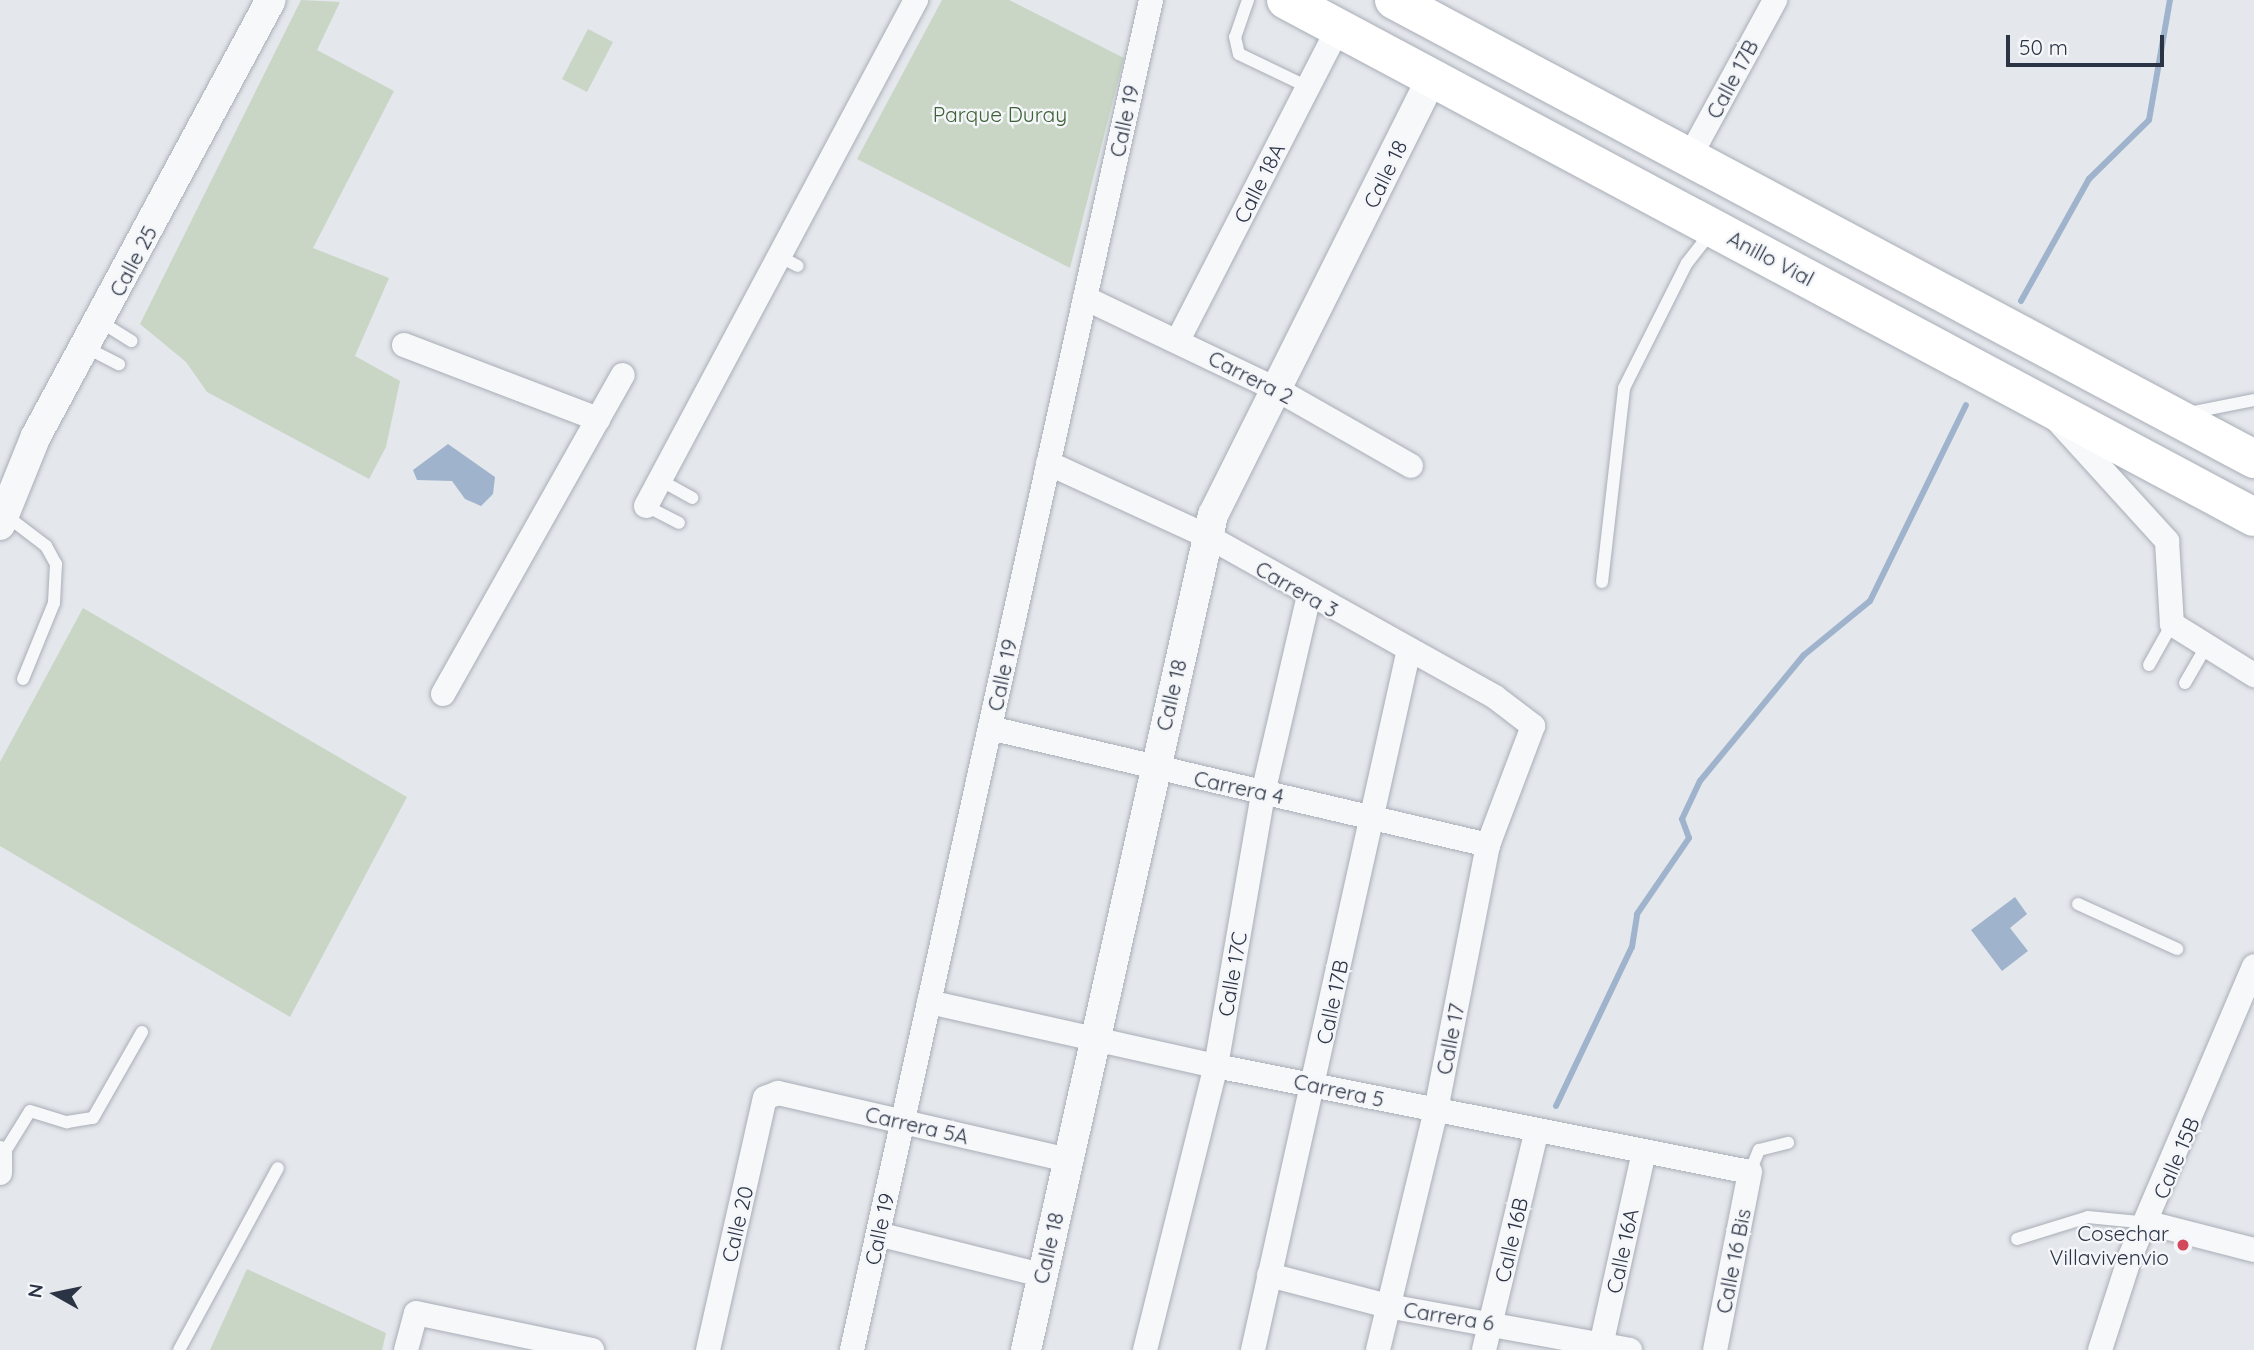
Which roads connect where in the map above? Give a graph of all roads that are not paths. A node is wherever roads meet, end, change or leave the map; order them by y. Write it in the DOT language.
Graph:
graph roads {
  1 [pos="271,0"];
  2 [pos="916,0"];
  3 [pos="1151,0"];
  4 [pos="1248,0"];
  5 [pos="1286,0"];
  6 [pos="1394,0"];
  7 [pos="1775,0"];
  8 [pos="1339,27"];
  9 [pos="1431,80"];
  10 [pos="1308,87"];
  11 [pos="1689,158"];
  12 [pos="1714,228"];
  13 [pos="1085,298"];
  14 [pos="101,321"];
  15 [pos="1178,340"];
  16 [pos="131,341"];
  17 [pos="404,345"];
  18 [pos="87,348"];
  19 [pos="119,365"];
  20 [pos="622,375"];
  21 [pos="1278,390"];
  22 [pos="2254,400"];
  23 [pos="2046,406"];
  24 [pos="2174,417"];
  25 [pos="598,419"];
  26 [pos="2254,459"];
  27 [pos="1048,463"];
  28 [pos="1411,466"];
  29 [pos="660,480"];
  30 [pos="692,498"];
  31 [pos="646,506"];
  32 [pos="2254,517"];
  33 [pos="2,519"];
  34 [pos="679,523"];
  35 [pos="1207,536"];
  36 [pos="1602,582"];
  37 [pos="1309,596"];
  38 [pos="2172,624"];
  39 [pos="2204,649"];
  40 [pos="1408,653"];
  41 [pos="2149,665"];
  42 [pos="2254,675"];
  43 [pos="23,679"];
  44 [pos="2185,683"];
  45 [pos="443,694"];
  46 [pos="990,728"];
  47 [pos="1532,732"];
  48 [pos="1154,768"];
  49 [pos="1263,793"];
  50 [pos="1373,815"];
  51 [pos="1488,845"];
  52 [pos="2078,904"];
  53 [pos="2177,949"];
  54 [pos="2254,966"];
  55 [pos="929,1002"];
  56 [pos="142,1032"];
  57 [pos="1096,1038"];
  58 [pos="1216,1066"];
  59 [pos="1314,1083"];
  60 [pos="765,1098"];
  61 [pos="1436,1110"];
  62 [pos="902,1122"];
  63 [pos="1537,1130"];
  64 [pos="1788,1143"];
  65 [pos="1644,1152"];
  66 [pos="1,1160"];
  67 [pos="1069,1160"];
  68 [pos="278,1168"];
  69 [pos="1750,1172"];
  70 [pos="2149,1223"];
  71 [pos="878,1234"];
  72 [pos="2017,1239"];
  73 [pos="2254,1250"];
  74 [pos="1041,1275"];
  75 [pos="1269,1275"];
  76 [pos="1388,1306"];
  77 [pos="1491,1322"];
  78 [pos="530,1343"];
  79 [pos="1601,1347"];
  80 [pos="179,1350"];
  81 [pos="406,1350"];
  82 [pos="592,1350"];
  83 [pos="708,1350"];
  84 [pos="852,1350"];
  85 [pos="1026,1350"];
  86 [pos="1145,1350"];
  87 [pos="1253,1350"];
  88 [pos="1378,1350"];
  89 [pos="1484,1350"];
  90 [pos="1630,1350"];
  91 [pos="1715,1350"];
  92 [pos="2100,1350"];
  1 -- 14 [label="street, Calle 25"];
  2 -- 29 [label="street"];
  3 -- 13 [label="street, Calle 19"];
  4 -- 10 [label="lane"];
  5 -- 8 [label="highway, Anillo Vial"];
  6 -- 11 [label="highway"];
  7 -- 11 [label="street, Calle 17B"];
  8 -- 9 [label="highway, Anillo Vial"];
  8 -- 10 [label="street, Calle 18A"];
  9 -- 12 [label="highway, Anillo Vial"];
  9 -- 21 [label="street, Calle 18"];
  10 -- 15 [label="street, Calle 18A"];
  11 -- 24 [label="highway"];
  12 -- 23 [label="highway, Anillo Vial"];
  12 -- 36 [label="lane"];
  13 -- 15 [label="street, Carrera 2"];
  13 -- 27 [label="street, Calle 19"];
  14 -- 16 [label="lane"];
  14 -- 18 [label="street, Calle 25"];
  15 -- 21 [label="street, Carrera 2"];
  17 -- 25 [label="street"];
  18 -- 19 [label="lane"];
  18 -- 33 [label="street, Calle 25"];
  20 -- 25 [label="street"];
  21 -- 28 [label="street, Carrera 2"];
  21 -- 35 [label="street, Calle 18"];
  22 -- 24 [label="lane"];
  23 -- 32 [label="highway, Anillo Vial"];
  23 -- 38 [label="street"];
  24 -- 26 [label="highway"];
  25 -- 45 [label="street"];
  27 -- 35 [label="street, Carrera 3"];
  27 -- 46 [label="street, Calle 19"];
  29 -- 30 [label="lane"];
  29 -- 31 [label="street"];
  31 -- 34 [label="lane"];
  33 -- 43 [label="lane"];
  35 -- 37 [label="street, Carrera 3"];
  35 -- 48 [label="street, Calle 18"];
  37 -- 40 [label="street, Carrera 3"];
  37 -- 49 [label="street, Calle 17C"];
  38 -- 39 [label="street"];
  38 -- 41 [label="lane"];
  39 -- 42 [label="street"];
  39 -- 44 [label="lane"];
  40 -- 47 [label="street, Carrera 3"];
  40 -- 50 [label="street, Calle 17B"];
  46 -- 48 [label="street, Carrera 4"];
  46 -- 55 [label="street, Calle 19"];
  47 -- 51 [label="street, Calle 17"];
  48 -- 49 [label="street, Carrera 4"];
  48 -- 57 [label="street, Calle 18"];
  49 -- 50 [label="street, Carrera 4"];
  49 -- 58 [label="street, Calle 17C"];
  50 -- 51 [label="street, Carrera 4"];
  50 -- 59 [label="street, Calle 17B"];
  51 -- 61 [label="street, Calle 17"];
  52 -- 53 [label="lane"];
  54 -- 70 [label="street, Calle 15B"];
  55 -- 57 [label="street, Carrera 5"];
  55 -- 62 [label="street, Calle 19"];
  56 -- 66 [label="lane"];
  57 -- 58 [label="street, Carrera 5"];
  57 -- 67 [label="street, Calle 18"];
  58 -- 59 [label="street, Carrera 5"];
  58 -- 86 [label="street, Calle 17C"];
  59 -- 61 [label="street, Carrera 5"];
  59 -- 75 [label="street, Calle 17B"];
  60 -- 62 [label="street, Carrera 5A"];
  60 -- 83 [label="street, Calle 20"];
  61 -- 63 [label="street, Carrera 5"];
  61 -- 76 [label="street, Calle 17"];
  62 -- 67 [label="street, Carrera 5A"];
  62 -- 71 [label="street, Calle 19"];
  63 -- 65 [label="street, Carrera 5"];
  63 -- 77 [label="street, Calle 16B"];
  64 -- 69 [label="lane"];
  65 -- 69 [label="street, Carrera 5"];
  65 -- 79 [label="street, Calle 16A"];
  67 -- 74 [label="street, Calle 18"];
  68 -- 80 [label="lane"];
  69 -- 91 [label="street, Calle 16 Bis"];
  70 -- 72 [label="lane"];
  70 -- 73 [label="street"];
  70 -- 92 [label="street, Calle 15B"];
  71 -- 74 [label="street"];
  71 -- 84 [label="street, Calle 19"];
  74 -- 85 [label="street, Calle 18"];
  75 -- 76 [label="street, Carrera 6"];
  75 -- 87 [label="street, Calle 17B"];
  76 -- 77 [label="street, Carrera 6"];
  76 -- 88 [label="street, Calle 17"];
  77 -- 79 [label="street, Carrera 6"];
  77 -- 89 [label="street, Calle 16B"];
  78 -- 81 [label="street"];
  78 -- 82 [label="street"];
  79 -- 90 [label="street, Carrera 6"];
}
